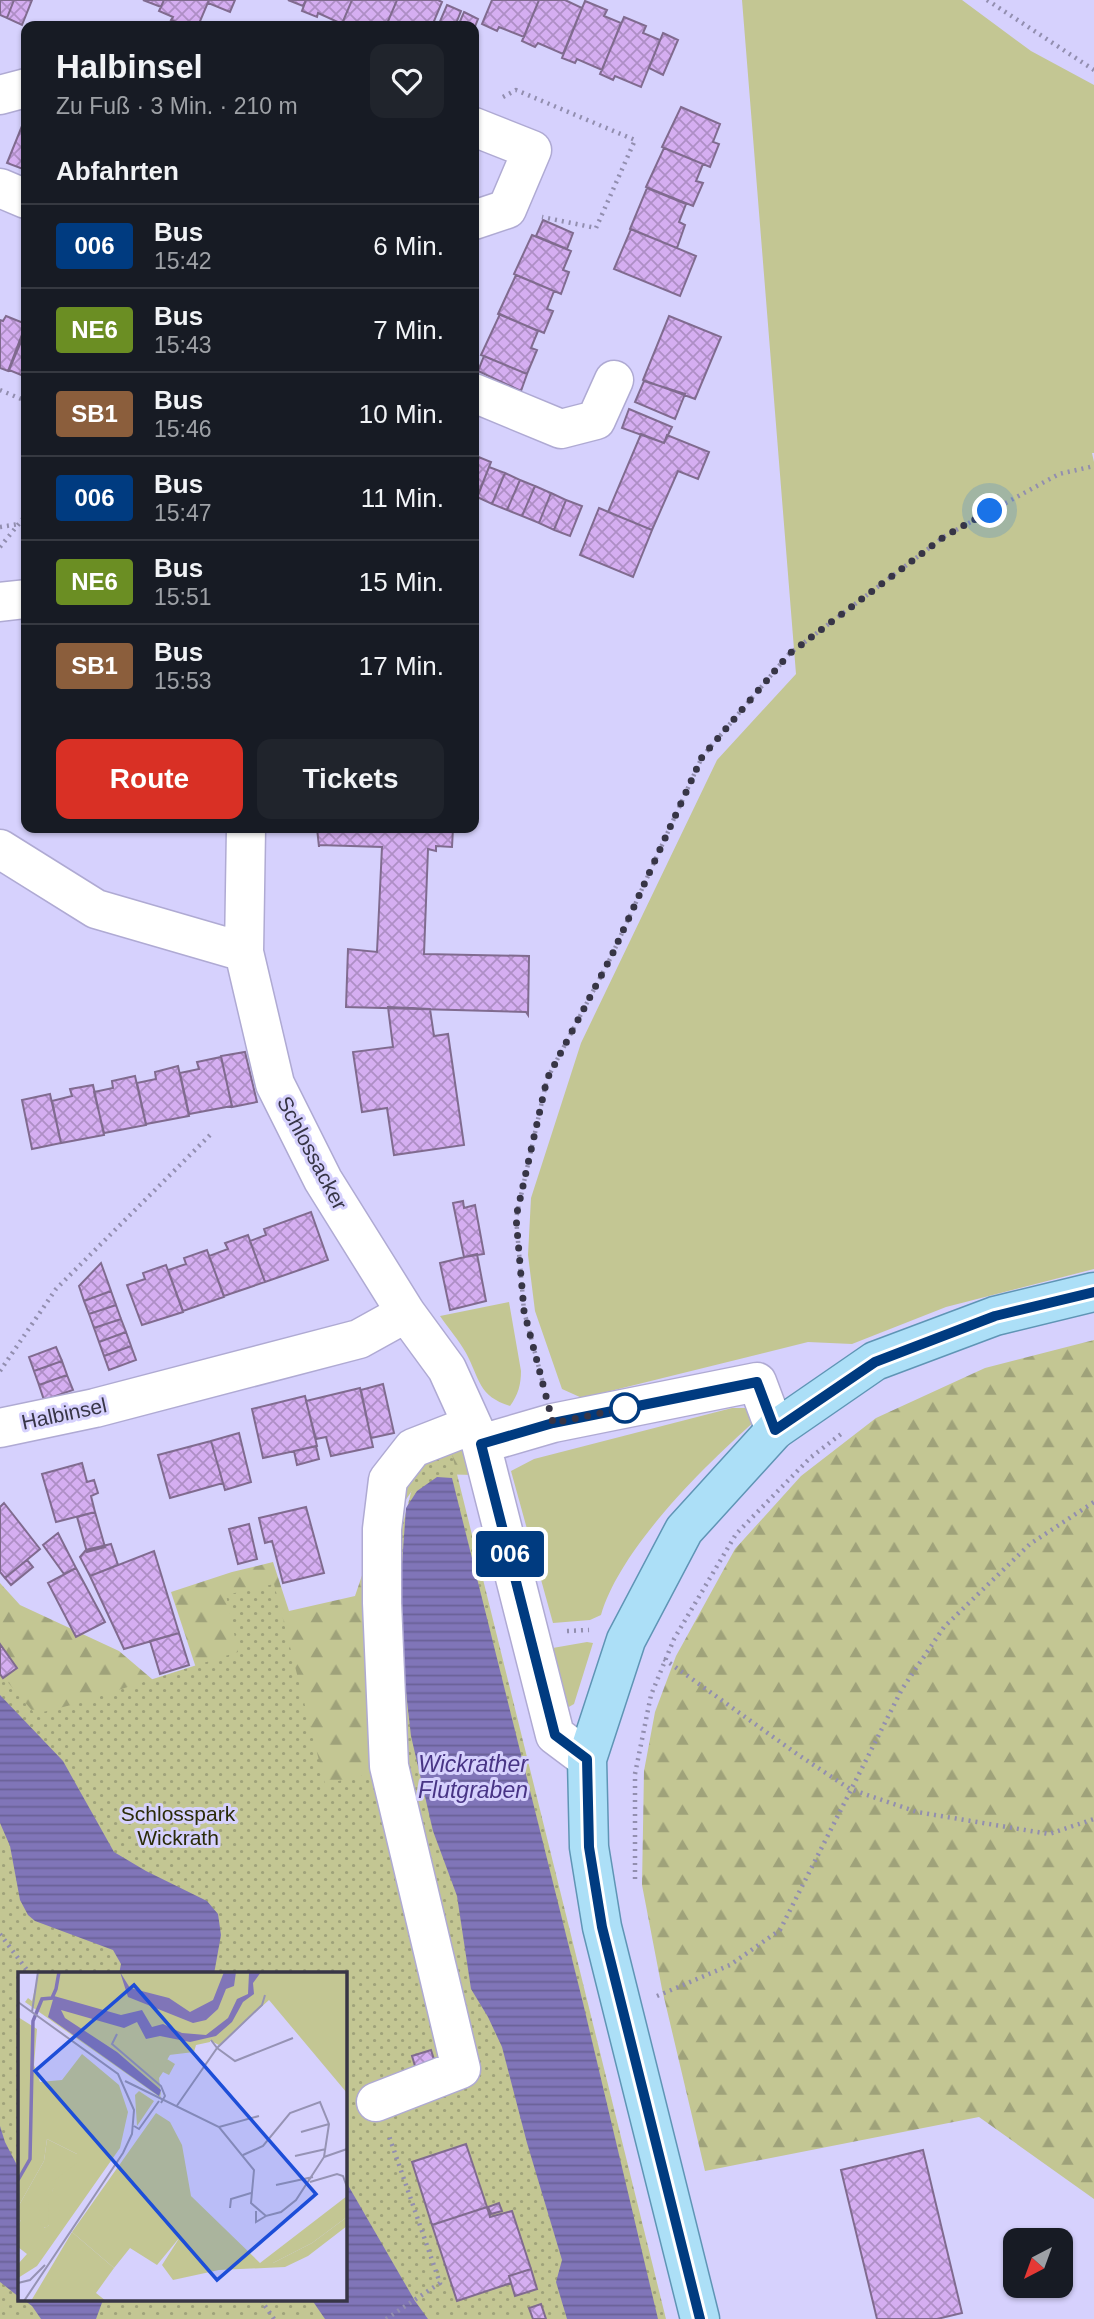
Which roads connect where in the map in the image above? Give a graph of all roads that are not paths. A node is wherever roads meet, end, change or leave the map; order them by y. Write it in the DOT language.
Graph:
graph roads {
  1 [pos="21,90"];
  2 [pos="0,95"];
  3 [pos="479,129"];
  4 [pos="0,188"];
  5 [pos="21,197"];
  6 [pos="479,218"];
  7 [pos="614,380"];
  8 [pos="479,395"];
  9 [pos="21,600"];
  10 [pos="0,602"];
  11 [pos="246,833"];
  12 [pos="0,849"];
  13 [pos="244,952"];
  14 [pos="1094,1292"];
  15 [pos="407,1313"];
  16 [pos="0,1428"];
  17 [pos="775,1430"];
  18 [pos="477,1435"];
  19 [pos="587,1759"];
  20 [pos="376,2102"];
  21 [pos="700,2319"];
  1 -- 2 [label="street"];
  3 -- 6 [label="street"];
  4 -- 5 [label="street"];
  7 -- 8 [label="street"];
  9 -- 10 [label="street"];
  11 -- 13 [label="street, Schlossacker"];
  12 -- 13 [label="street"];
  13 -- 15 [label="street, Schlossacker"];
  14 -- 17 [label="main road"];
  15 -- 16 [label="street, Halbinsel"];
  15 -- 18 [label="street, Schlossacker"];
  17 -- 18 [label="street"];
  17 -- 19 [label="main road"];
  18 -- 19 [label="street, Schlossacker"];
  18 -- 20 [label="street"];
  19 -- 21 [label="main road"];
}
